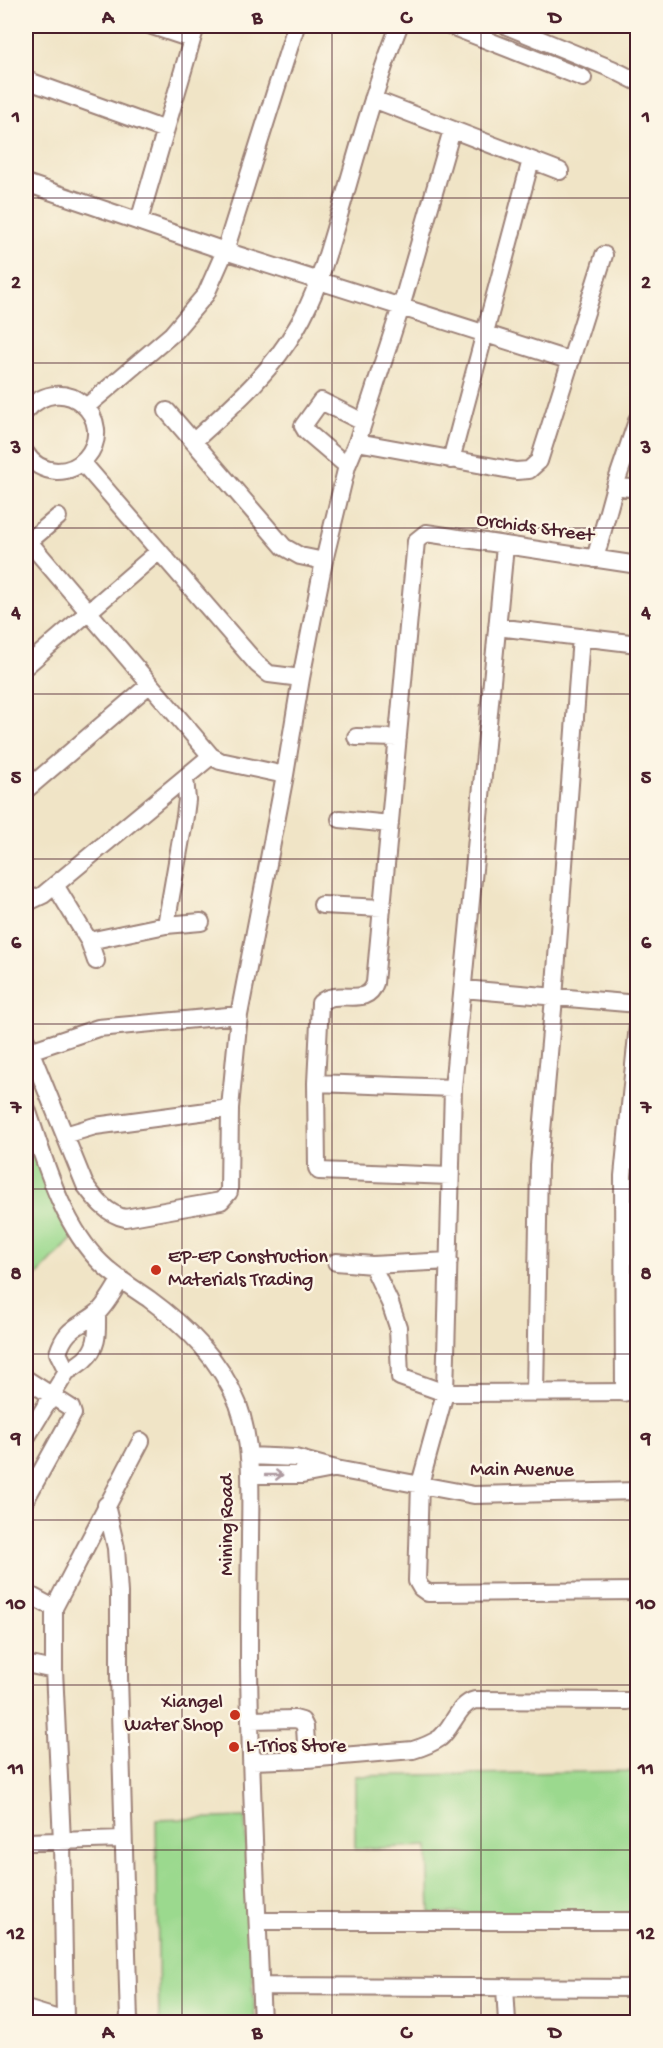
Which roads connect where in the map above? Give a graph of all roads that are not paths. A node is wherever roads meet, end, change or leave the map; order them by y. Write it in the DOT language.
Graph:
graph roads {
  1 [pos="152,26"];
  2 [pos="296,26"];
  3 [pos="399,26"];
  4 [pos="451,26"];
  5 [pos="507,26"];
  6 [pos="194,32"];
  7 [pos="583,78"];
  8 [pos="26,80"];
  9 [pos="638,82"];
  10 [pos="373,99"];
  11 [pos="165,130"];
  12 [pos="452,130"];
  13 [pos="531,160"];
  14 [pos="560,171"];
  15 [pos="26,183"];
  16 [pos="139,221"];
  17 [pos="225,251"];
  18 [pos="604,255"];
  19 [pos="319,281"];
  20 [pos="400,307"];
  21 [pos="485,333"];
  22 [pos="571,361"];
  23 [pos="28,402"];
  24 [pos="86,407"];
  25 [pos="167,411"];
  26 [pos="638,418"];
  27 [pos="363,422"];
  28 [pos="194,441"];
  29 [pos="357,442"];
  30 [pos="26,457"];
  31 [pos="451,460"];
  32 [pos="82,462"];
  33 [pos="347,466"];
  34 [pos="615,486"];
  35 [pos="638,489"];
  36 [pos="58,517"];
  37 [pos="27,543"];
  38 [pos="505,546"];
  39 [pos="159,551"];
  40 [pos="595,559"];
  41 [pos="324,561"];
  42 [pos="638,565"];
  43 [pos="88,612"];
  44 [pos="496,627"];
  45 [pos="581,637"];
  46 [pos="638,644"];
  47 [pos="26,666"];
  48 [pos="301,678"];
  49 [pos="150,684"];
  50 [pos="356,737"];
  51 [pos="398,738"];
  52 [pos="211,756"];
  53 [pos="285,775"];
  54 [pos="185,778"];
  55 [pos="26,790"];
  56 [pos="340,819"];
  57 [pos="390,824"];
  58 [pos="55,885"];
  59 [pos="26,903"];
  60 [pos="322,905"];
  61 [pos="382,908"];
  62 [pos="201,922"];
  63 [pos="166,925"];
  64 [pos="88,941"];
  65 [pos="96,961"];
  66 [pos="463,989"];
  67 [pos="554,998"];
  68 [pos="638,1004"];
  69 [pos="239,1015"];
  70 [pos="638,1025"];
  71 [pos="28,1046"];
  72 [pos="316,1083"];
  73 [pos="453,1088"];
  74 [pos="26,1106"];
  75 [pos="230,1108"];
  76 [pos="65,1135"];
  77 [pos="450,1176"];
  78 [pos="449,1261"];
  79 [pos="336,1262"];
  80 [pos="372,1265"];
  81 [pos="121,1279"];
  82 [pos="97,1313"];
  83 [pos="67,1371"];
  84 [pos="26,1379"];
  85 [pos="631,1392"];
  86 [pos="445,1393"];
  87 [pos="535,1393"];
  88 [pos="51,1395"];
  89 [pos="26,1438"];
  90 [pos="141,1441"];
  91 [pos="249,1456"];
  92 [pos="336,1468"];
  93 [pos="250,1475"];
  94 [pos="420,1484"];
  95 [pos="638,1491"];
  96 [pos="26,1499"];
  97 [pos="106,1505"];
  98 [pos="638,1591"];
  99 [pos="26,1593"];
  100 [pos="54,1608"];
  101 [pos="26,1664"];
  102 [pos="54,1670"];
  103 [pos="628,1701"];
  104 [pos="250,1720"];
  105 [pos="307,1760"];
  106 [pos="252,1761"];
  107 [pos="123,1839"];
  108 [pos="62,1841"];
  109 [pos="26,1842"];
  110 [pos="258,1921"];
  111 [pos="638,1921"];
  112 [pos="261,1986"];
  113 [pos="505,1987"];
  114 [pos="638,1988"];
  115 [pos="26,2009"];
  116 [pos="68,2022"];
  117 [pos="129,2022"];
  118 [pos="262,2022"];
  119 [pos="507,2022"];
  1 -- 6 [label="street"];
  2 -- 17 [label="street"];
  3 -- 10 [label="street"];
  4 -- 7 [label="street"];
  5 -- 9 [label="street"];
  6 -- 11 [label="street"];
  8 -- 11 [label="street"];
  10 -- 12 [label="street"];
  10 -- 19 [label="street"];
  11 -- 16 [label="street"];
  12 -- 13 [label="street"];
  12 -- 20 [label="street"];
  13 -- 14 [label="street"];
  13 -- 21 [label="street"];
  15 -- 16 [label="street"];
  16 -- 17 [label="street"];
  17 -- 19 [label="street"];
  17 -- 24 [label="street"];
  18 -- 22 [label="street"];
  19 -- 20 [label="street"];
  19 -- 28 [label="street"];
  20 -- 21 [label="street"];
  20 -- 27 [label="street"];
  21 -- 22 [label="street"];
  21 -- 31 [label="street"];
  22 -- 31 [label="street"];
  23 -- 24 [label="street"];
  24 -- 32 [label="street"];
  25 -- 28 [label="street"];
  26 -- 34 [label="street"];
  27 -- 29 [label="street"];
  27 -- 33 [label="street"];
  28 -- 41 [label="street"];
  29 -- 31 [label="street"];
  29 -- 33 [label="street"];
  30 -- 32 [label="street"];
  32 -- 39 [label="street"];
  33 -- 41 [label="street"];
  34 -- 35 [label="street"];
  34 -- 40 [label="street"];
  36 -- 37 [label="street"];
  37 -- 43 [label="street"];
  38 -- 40 [label="street, Orchids Street"];
  38 -- 44 [label="street"];
  38 -- 51 [label="street, Orchids Street"];
  39 -- 43 [label="street"];
  39 -- 48 [label="street"];
  40 -- 42 [label="street, Orchids Street"];
  41 -- 48 [label="street"];
  43 -- 47 [label="street"];
  43 -- 49 [label="street"];
  44 -- 45 [label="street"];
  44 -- 66 [label="street"];
  45 -- 46 [label="street"];
  45 -- 67 [label="street"];
  48 -- 53 [label="street"];
  49 -- 52 [label="street"];
  49 -- 55 [label="street"];
  50 -- 51 [label="street"];
  51 -- 57 [label="street"];
  52 -- 53 [label="street"];
  52 -- 54 [label="street"];
  53 -- 69 [label="street"];
  54 -- 58 [label="street"];
  54 -- 63 [label="street"];
  56 -- 57 [label="street"];
  57 -- 61 [label="street"];
  58 -- 59 [label="street"];
  58 -- 64 [label="street"];
  60 -- 61 [label="street"];
  61 -- 72 [label="street"];
  62 -- 63 [label="street"];
  63 -- 64 [label="street"];
  64 -- 65 [label="street"];
  66 -- 67 [label="street"];
  66 -- 73 [label="street"];
  67 -- 68 [label="street"];
  67 -- 87 [label="street"];
  69 -- 71 [label="street"];
  69 -- 75 [label="street"];
  70 -- 85 [label="street"];
  71 -- 76 [label="street"];
  72 -- 73 [label="street"];
  72 -- 77 [label="street"];
  73 -- 77 [label="street"];
  74 -- 81 [label="street, Mining Road"];
  75 -- 76 [label="street"];
  75 -- 76 [label="street"];
  77 -- 78 [label="street"];
  78 -- 80 [label="street"];
  78 -- 86 [label="street"];
  79 -- 80 [label="street"];
  80 -- 86 [label="street"];
  81 -- 82 [label="street"];
  81 -- 91 [label="street, Mining Road"];
  82 -- 83 [label="street"];
  82 -- 83 [label="street"];
  83 -- 88 [label="street"];
  84 -- 88 [label="street"];
  85 -- 87 [label="street"];
  86 -- 87 [label="street"];
  86 -- 94 [label="street"];
  88 -- 89 [label="street"];
  88 -- 96 [label="street"];
  90 -- 97 [label="street"];
  91 -- 92 [label="street, Main Avenue"];
  91 -- 93 [label="street, Mining Road"];
  93 -- 92 [label="street, Main Avenue, one-way"];
  92 -- 94 [label="street, Main Avenue"];
  93 -- 104 [label="street, Mining Road"];
  94 -- 95 [label="street, Main Avenue"];
  94 -- 98 [label="street"];
  97 -- 100 [label="street"];
  97 -- 107 [label="street"];
  99 -- 100 [label="street"];
  100 -- 102 [label="street"];
  101 -- 102 [label="street"];
  102 -- 108 [label="street"];
  103 -- 105 [label="street"];
  104 -- 105 [label="street"];
  104 -- 106 [label="street, Mining Road"];
  105 -- 106 [label="street"];
  106 -- 110 [label="street, Mining Road"];
  107 -- 108 [label="street"];
  107 -- 117 [label="street"];
  108 -- 109 [label="street"];
  108 -- 116 [label="street"];
  110 -- 111 [label="street"];
  110 -- 112 [label="street, Mining Road"];
  112 -- 113 [label="street"];
  112 -- 118 [label="street, Mining Road"];
  113 -- 114 [label="street"];
  113 -- 119 [label="street"];
  115 -- 116 [label="street"];
}
